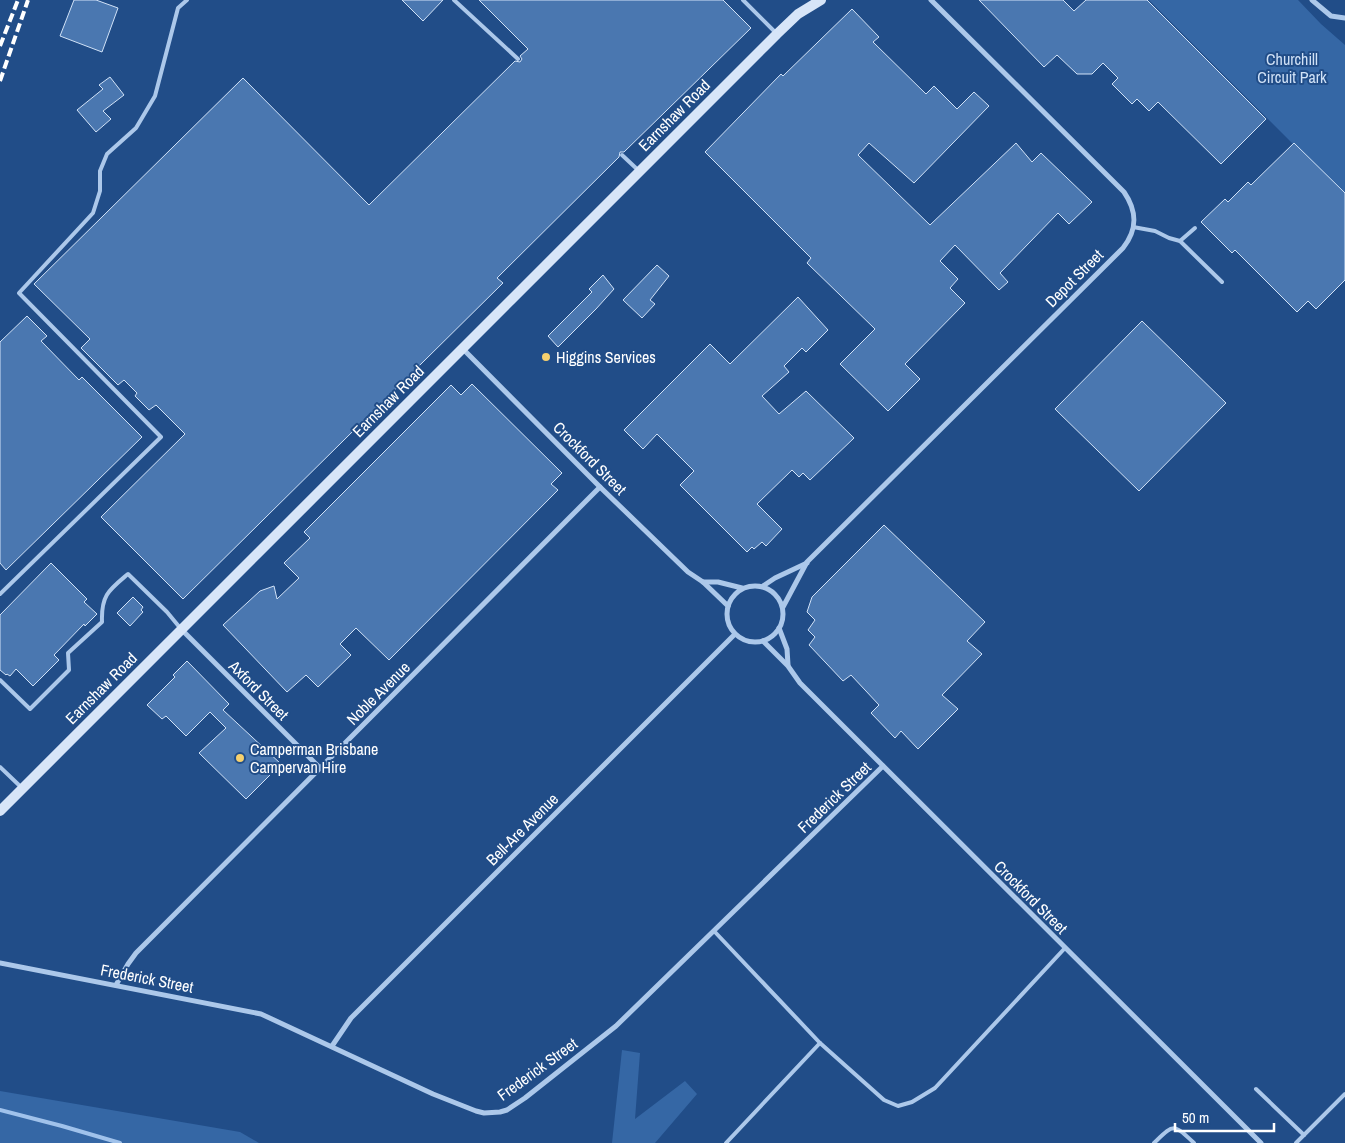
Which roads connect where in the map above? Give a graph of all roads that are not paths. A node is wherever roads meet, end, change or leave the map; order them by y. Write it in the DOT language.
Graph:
graph roads {
  1 [pos="187,0"];
  2 [pos="454,0"];
  3 [pos="743,0"];
  4 [pos="806,0"];
  5 [pos="821,0"];
  6 [pos="930,0"];
  7 [pos="1312,0"];
  8 [pos="798,14"];
  9 [pos="1345,18"];
  10 [pos="777,34"];
  11 [pos="518,59"];
  12 [pos="622,155"];
  13 [pos="639,171"];
  14 [pos="1133,227"];
  15 [pos="1195,228"];
  16 [pos="1180,241"];
  17 [pos="1222,282"];
  18 [pos="462,348"];
  19 [pos="600,487"];
  20 [pos="807,562"];
  21 [pos="703,582"];
  22 [pos="763,586"];
  23 [pos="742,588"];
  24 [pos="0,594"];
  25 [pos="728,606"];
  26 [pos="783,608"];
  27 [pos="779,628"];
  28 [pos="181,629"];
  29 [pos="735,634"];
  30 [pos="763,641"];
  31 [pos="788,666"];
  32 [pos="0,680"];
  33 [pos="883,766"];
  34 [pos="0,767"];
  35 [pos="320,768"];
  36 [pos="22,788"];
  37 [pos="0,811"];
  38 [pos="714,930"];
  39 [pos="1066,948"];
  40 [pos="0,963"];
  41 [pos="116,985"];
  42 [pos="820,1043"];
  43 [pos="332,1046"];
  44 [pos="1256,1089"];
  45 [pos="1345,1094"];
  46 [pos="1304,1135"];
  47 [pos="726,1143"];
  48 [pos="1154,1143"];
  49 [pos="1194,1143"];
  50 [pos="1261,1143"];
  51 [pos="1296,1143"];
  1 -- 24 [label="lane"];
  2 -- 11 [label="lane"];
  3 -- 10 [label="lane"];
  4 -- 8 [label="street, Earnshaw Road"];
  5 -- 8 [label="street, Earnshaw Road"];
  6 -- 14 [label="street"];
  7 -- 9 [label="street"];
  8 -- 10 [label="street, Earnshaw Road"];
  10 -- 13 [label="street, Earnshaw Road"];
  12 -- 13 [label="lane"];
  13 -- 18 [label="street, Earnshaw Road"];
  14 -- 16 [label="lane"];
  14 -- 20 [label="street, Depot Street"];
  15 -- 16 [label="lane"];
  16 -- 17 [label="lane"];
  18 -- 19 [label="street, Crockford Street"];
  18 -- 28 [label="street, Earnshaw Road"];
  19 -- 21 [label="street, Crockford Street"];
  19 -- 35 [label="street, Noble Avenue"];
  20 -- 22 [label="street, Depot Street"];
  20 -- 26 [label="street, Depot Street"];
  21 -- 23 [label="street"];
  21 -- 25 [label="street, Crockford Street"];
  22 -- 23 [label="street"];
  22 -- 26 [label="street"];
  23 -- 25 [label="street"];
  25 -- 29 [label="street"];
  26 -- 27 [label="street"];
  27 -- 30 [label="street"];
  27 -- 31 [label="street, Crockford Street"];
  28 -- 32 [label="lane"];
  28 -- 35 [label="street, Axford Street"];
  28 -- 36 [label="street, Earnshaw Road"];
  29 -- 30 [label="street"];
  29 -- 43 [label="street, Bell-Are Avenue"];
  30 -- 31 [label="street, Crockford Street"];
  31 -- 33 [label="street, Crockford Street"];
  33 -- 38 [label="street, Frederick Street"];
  33 -- 39 [label="street, Crockford Street"];
  34 -- 36 [label="lane"];
  35 -- 41 [label="street, Noble Avenue"];
  36 -- 37 [label="street, Earnshaw Road"];
  38 -- 42 [label="lane"];
  38 -- 43 [label="street, Frederick Street"];
  39 -- 42 [label="lane"];
  39 -- 50 [label="street, Crockford Street"];
  40 -- 41 [label="street, Frederick Street"];
  41 -- 43 [label="street, Frederick Street"];
  42 -- 47 [label="lane"];
  44 -- 46 [label="lane"];
  45 -- 46 [label="lane"];
  46 -- 51 [label="lane"];
  48 -- 49 [label="lane"];
}
